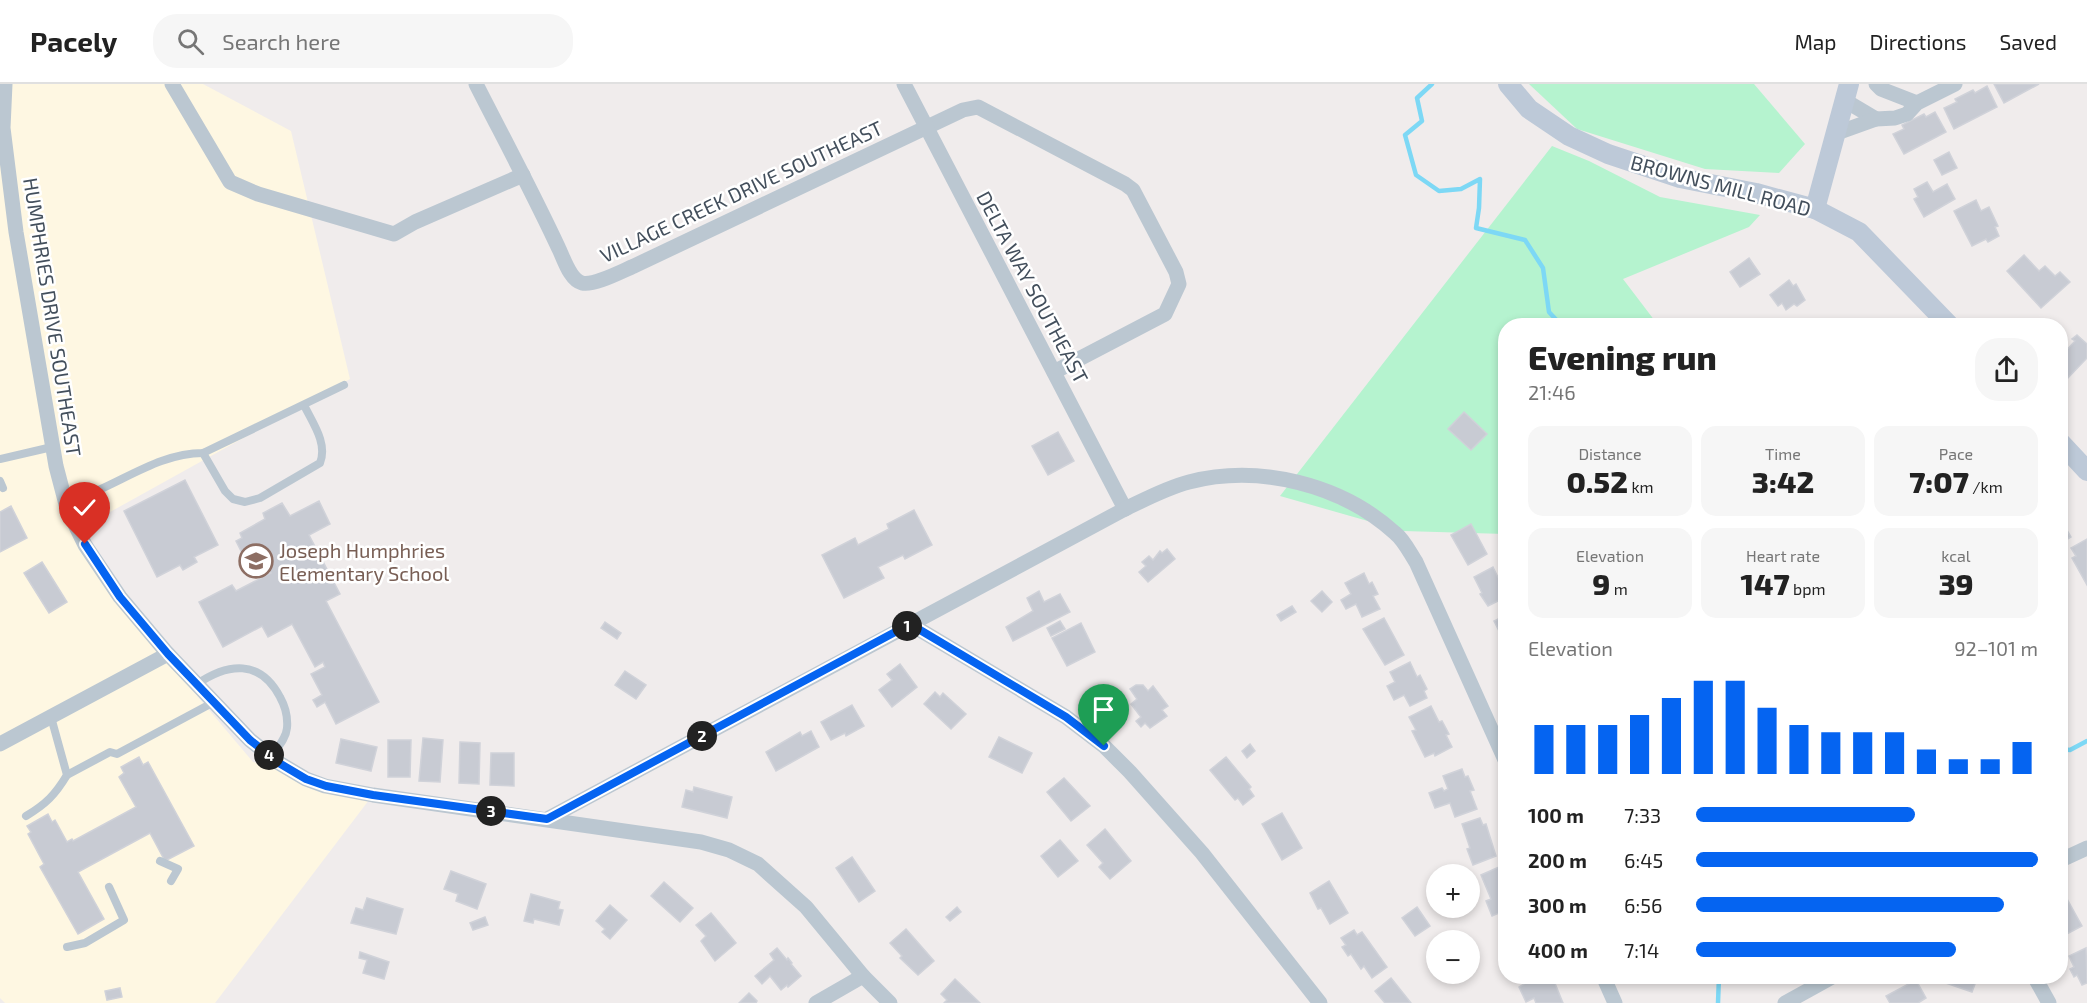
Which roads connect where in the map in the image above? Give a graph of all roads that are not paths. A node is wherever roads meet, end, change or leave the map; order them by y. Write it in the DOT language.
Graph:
graph roads {
  1 [pos="5,84"];
  2 [pos="172,84"];
  3 [pos="476,84"];
  4 [pos="904,84"];
  5 [pos="1508,84"];
  6 [pos="1876,84"];
  7 [pos="1955,84"];
  8 [pos="1847,92"];
  9 [pos="1917,103"];
  10 [pos="1876,119"];
  11 [pos="927,128"];
  12 [pos="1836,133"];
  13 [pos="523,175"];
  14 [pos="1815,209"];
  15 [pos="1942,318"];
  16 [pos="1054,372"];
  17 [pos="344,385"];
  18 [pos="304,405"];
  19 [pos="52,447"];
  20 [pos="2068,451"];
  21 [pos="203,453"];
  22 [pos="0,459"];
  23 [pos="2087,471"];
  24 [pos="65,501"];
  25 [pos="1125,509"];
  26 [pos="910,624"];
  27 [pos="168,654"];
  28 [pos="197,684"];
  29 [pos="214,702"];
  30 [pos="51,717"];
  31 [pos="0,744"];
  32 [pos="1498,744"];
  33 [pos="271,757"];
  34 [pos="67,775"];
  35 [pos="26,816"];
  36 [pos="547,819"];
  37 [pos="2087,848"];
  38 [pos="2068,857"];
  39 [pos="160,861"];
  40 [pos="171,881"];
  41 [pos="109,887"];
  42 [pos="67,947"];
  43 [pos="863,976"];
  44 [pos="1607,984"];
  45 [pos="1819,984"];
  46 [pos="2038,984"];
  47 [pos="816,1003"];
  48 [pos="890,1003"];
  49 [pos="1320,1003"];
  50 [pos="1615,1003"];
  51 [pos="1785,1003"];
  52 [pos="2049,1003"];
  1 -- 19 [label="street, HUMPHRIES DRIVE SOUTHEAST"];
  2 -- 13 [label="street"];
  3 -- 13 [label="street, VILLAGE CREEK DRIVE SOUTHEAST"];
  4 -- 11 [label="street, DELTA WAY SOUTHEAST"];
  5 -- 14 [label="street, BROWNS MILL ROAD"];
  6 -- 9 [label="street"];
  7 -- 9 [label="street"];
  8 -- 10 [label="street"];
  8 -- 12 [label="street"];
  9 -- 10 [label="street"];
  10 -- 12 [label="street"];
  11 -- 13 [label="street, VILLAGE CREEK DRIVE SOUTHEAST"];
  11 -- 16 [label="street, DELTA WAY SOUTHEAST"];
  11 -- 16 [label="street, VILLAGE CREEK DRIVE SOUTHEAST"];
  12 -- 14 [label="street"];
  14 -- 15 [label="street, BROWNS MILL ROAD"];
  16 -- 25 [label="street, DELTA WAY SOUTHEAST"];
  17 -- 18 [label="lane"];
  18 -- 21 [label="lane"];
  18 -- 21 [label="lane"];
  19 -- 22 [label="lane"];
  19 -- 24 [label="street, HUMPHRIES DRIVE SOUTHEAST"];
  20 -- 23 [label="street"];
  21 -- 24 [label="lane"];
  24 -- 27 [label="street, HUMPHRIES DRIVE SOUTHEAST"];
  25 -- 26 [label="street"];
  25 -- 32 [label="street"];
  26 -- 36 [label="street"];
  26 -- 49 [label="street"];
  27 -- 28 [label="street, HUMPHRIES DRIVE SOUTHEAST"];
  27 -- 30 [label="street"];
  28 -- 29 [label="street, HUMPHRIES DRIVE SOUTHEAST"];
  28 -- 33 [label="lane"];
  29 -- 33 [label="street, HUMPHRIES DRIVE SOUTHEAST"];
  29 -- 34 [label="lane"];
  30 -- 31 [label="street"];
  30 -- 34 [label="lane"];
  33 -- 36 [label="street, HUMPHRIES DRIVE SOUTHEAST"];
  34 -- 35 [label="lane"];
  36 -- 43 [label="street, HUMPHRIES DRIVE SOUTHEAST"];
  37 -- 38 [label="street"];
  39 -- 40 [label="lane"];
  41 -- 42 [label="lane"];
  43 -- 47 [label="street"];
  43 -- 48 [label="street, HUMPHRIES DRIVE SOUTHEAST"];
  44 -- 50 [label="street"];
  45 -- 51 [label="street"];
  46 -- 52 [label="street"];
}
